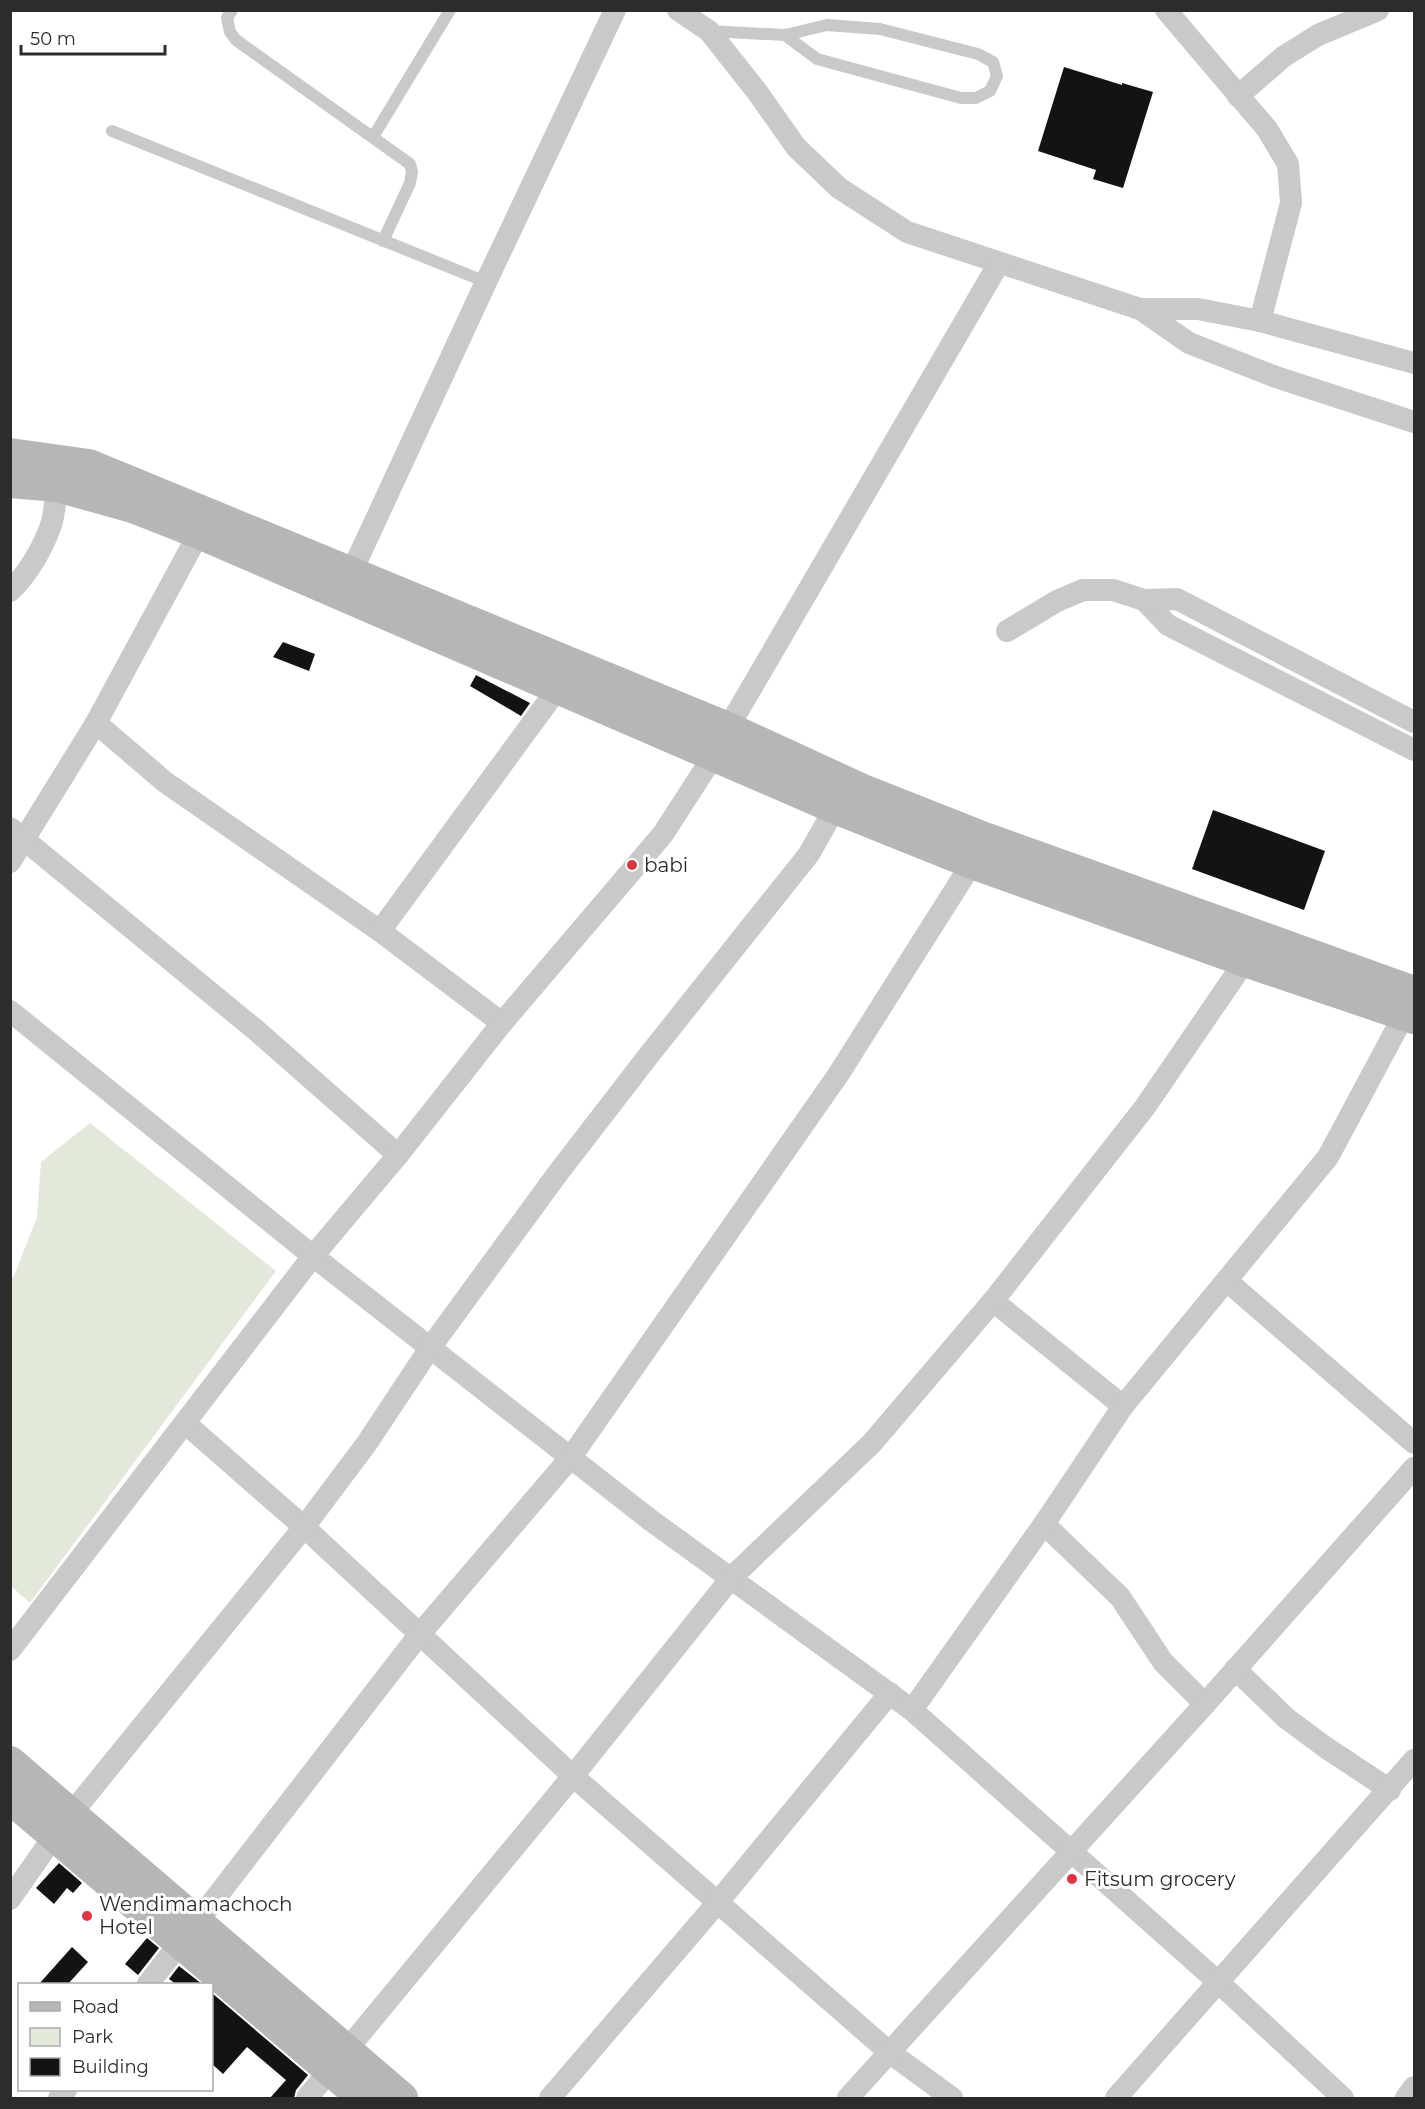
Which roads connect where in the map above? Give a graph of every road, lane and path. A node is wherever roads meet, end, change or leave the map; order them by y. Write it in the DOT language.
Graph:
graph roads {
  1 [pos="232,10"];
  2 [pos="450,10"];
  3 [pos="615,10"];
  4 [pos="678,10"];
  5 [pos="1166,10"];
  6 [pos="1378,10"];
  7 [pos="709,31"];
  8 [pos="785,35"];
  9 [pos="1238,96"];
  10 [pos="112,131"];
  11 [pos="373,137"];
  12 [pos="383,241"];
  13 [pos="999,263"];
  14 [pos="486,282"];
  15 [pos="1140,309"];
  16 [pos="1260,321"];
  17 [pos="1414,363"];
  18 [pos="1414,422"];
  19 [pos="10,454"];
  20 [pos="10,482"];
  21 [pos="57,486"];
  22 [pos="199,533"];
  23 [pos="352,571"];
  24 [pos="10,591"];
  25 [pos="1144,600"];
  26 [pos="1007,631"];
  27 [pos="558,688"];
  28 [pos="1414,722"];
  29 [pos="96,723"];
  30 [pos="721,741"];
  31 [pos="1414,750"];
  32 [pos="835,808"];
  33 [pos="18,834"];
  34 [pos="10,862"];
  35 [pos="972,864"];
  36 [pos="380,931"];
  37 [pos="1245,961"];
  38 [pos="1411,1008"];
  39 [pos="10,1011"];
  40 [pos="502,1023"];
  41 [pos="398,1155"];
  42 [pos="313,1256"];
  43 [pos="1227,1281"];
  44 [pos="993,1301"];
  45 [pos="430,1348"];
  46 [pos="1123,1406"];
  47 [pos="185,1423"];
  48 [pos="1414,1443"];
  49 [pos="571,1457"];
  50 [pos="1414,1468"];
  51 [pos="1044,1524"];
  52 [pos="304,1527"];
  53 [pos="731,1578"];
  54 [pos="419,1635"];
  55 [pos="10,1650"];
  56 [pos="1235,1670"];
  57 [pos="890,1693"];
  58 [pos="1205,1704"];
  59 [pos="912,1710"];
  60 [pos="1414,1760"];
  61 [pos="10,1762"];
  62 [pos="573,1776"];
  63 [pos="1390,1790"];
  64 [pos="10,1798"];
  65 [pos="63,1825"];
  66 [pos="1072,1852"];
  67 [pos="10,1899"];
  68 [pos="718,1902"];
  69 [pos="189,1933"];
  70 [pos="1217,1981"];
  71 [pos="149,1983"];
  72 [pos="889,2052"];
  73 [pos="338,2060"];
  74 [pos="1414,2087"];
  75 [pos="307,2098"];
  76 [pos="363,2098"];
  77 [pos="402,2098"];
  78 [pos="550,2098"];
  79 [pos="848,2098"];
  80 [pos="952,2098"];
  81 [pos="1116,2098"];
  82 [pos="1343,2098"];
  83 [pos="1406,2098"];
  1 -- 11 [label="lane"];
  2 -- 11 [label="lane"];
  3 -- 14 [label="street"];
  4 -- 7 [label="street"];
  5 -- 9 [label="street"];
  6 -- 9 [label="street"];
  7 -- 8 [label="lane"];
  7 -- 13 [label="street"];
  8 -- 8 [label="lane"];
  9 -- 16 [label="street"];
  10 -- 12 [label="lane"];
  11 -- 12 [label="lane"];
  12 -- 14 [label="lane"];
  13 -- 15 [label="street"];
  13 -- 30 [label="street"];
  14 -- 23 [label="street"];
  15 -- 16 [label="street"];
  15 -- 18 [label="street"];
  16 -- 17 [label="street"];
  19 -- 23 [label="main road"];
  20 -- 21 [label="main road"];
  21 -- 22 [label="main road"];
  21 -- 24 [label="street"];
  22 -- 27 [label="main road"];
  22 -- 29 [label="street"];
  23 -- 30 [label="main road"];
  25 -- 26 [label="street"];
  25 -- 28 [label="street"];
  25 -- 31 [label="street"];
  27 -- 30 [label="main road"];
  27 -- 36 [label="street"];
  29 -- 33 [label="street"];
  29 -- 36 [label="street"];
  30 -- 32 [label="main road"];
  30 -- 38 [label="main road"];
  30 -- 40 [label="street"];
  32 -- 35 [label="main road"];
  32 -- 45 [label="street"];
  33 -- 34 [label="street"];
  33 -- 41 [label="street"];
  35 -- 37 [label="main road"];
  35 -- 49 [label="street"];
  36 -- 40 [label="street"];
  37 -- 38 [label="main road"];
  37 -- 44 [label="street"];
  38 -- 43 [label="street"];
  39 -- 42 [label="street"];
  40 -- 41 [label="street"];
  41 -- 42 [label="street"];
  42 -- 45 [label="street"];
  42 -- 47 [label="street"];
  43 -- 46 [label="street"];
  43 -- 48 [label="street"];
  44 -- 46 [label="street"];
  44 -- 53 [label="street"];
  45 -- 49 [label="street"];
  45 -- 52 [label="street"];
  46 -- 51 [label="street"];
  47 -- 52 [label="street"];
  47 -- 55 [label="street"];
  49 -- 53 [label="street"];
  49 -- 54 [label="street"];
  50 -- 56 [label="street"];
  51 -- 58 [label="street"];
  51 -- 59 [label="street"];
  52 -- 54 [label="street"];
  52 -- 65 [label="street"];
  53 -- 57 [label="street"];
  53 -- 62 [label="street"];
  54 -- 62 [label="street"];
  54 -- 69 [label="street"];
  56 -- 58 [label="street"];
  56 -- 63 [label="street"];
  57 -- 59 [label="street"];
  57 -- 68 [label="street"];
  58 -- 66 [label="street"];
  59 -- 66 [label="street"];
  60 -- 63 [label="street"];
  61 -- 65 [label="main road"];
  62 -- 68 [label="street"];
  62 -- 73 [label="street"];
  63 -- 70 [label="street"];
  64 -- 65 [label="main road"];
  65 -- 67 [label="street"];
  65 -- 69 [label="main road"];
  66 -- 70 [label="street"];
  66 -- 72 [label="street"];
  68 -- 72 [label="street"];
  68 -- 78 [label="street"];
  69 -- 71 [label="street"];
  69 -- 73 [label="main road"];
  70 -- 81 [label="street"];
  70 -- 82 [label="street"];
  72 -- 79 [label="street"];
  72 -- 80 [label="street"];
  73 -- 75 [label="street"];
  73 -- 76 [label="main road"];
  73 -- 77 [label="main road"];
  74 -- 83 [label="street"];
}
